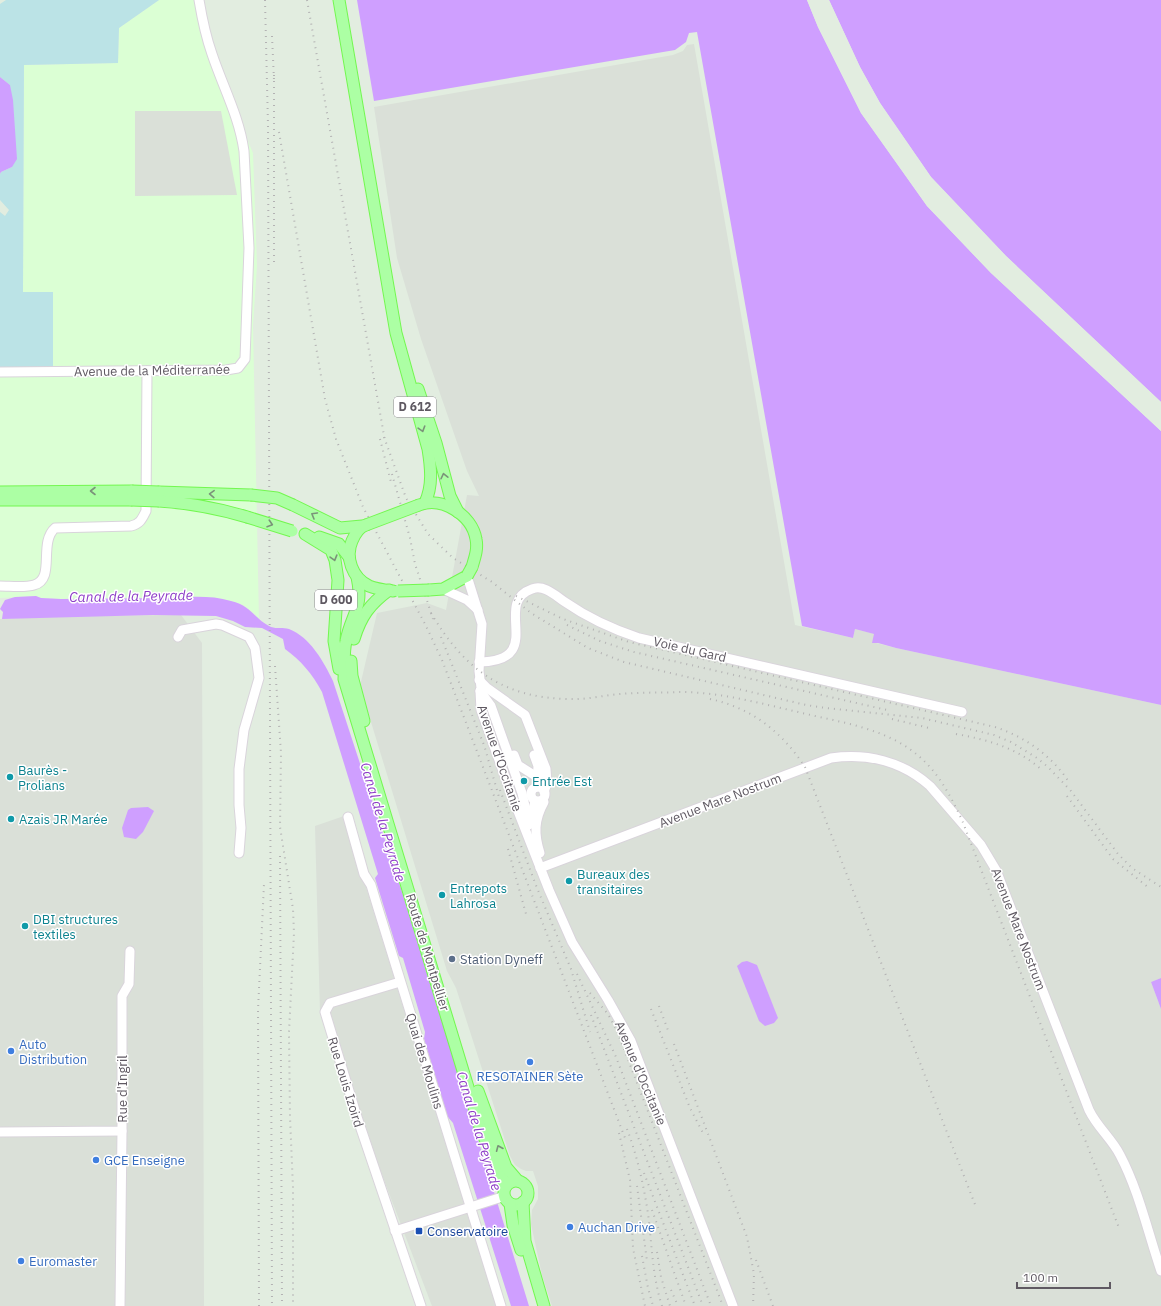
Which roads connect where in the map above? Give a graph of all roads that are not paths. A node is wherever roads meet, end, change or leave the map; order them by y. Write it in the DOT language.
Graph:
graph roads {
  1 [pos="199,0"];
  2 [pos="339,0"];
  3 [pos="392,310"];
  4 [pos="147,371"];
  5 [pos="0,372"];
  6 [pos="159,496"];
  7 [pos="2,497"];
  8 [pos="422,504"];
  9 [pos="458,512"];
  10 [pos="364,526"];
  11 [pos="305,534"];
  12 [pos="349,557"];
  13 [pos="469,571"];
  14 [pos="357,577"];
  15 [pos="0,586"];
  16 [pos="443,589"];
  17 [pos="393,591"];
  18 [pos="478,610"];
  19 [pos="178,637"];
  20 [pos="479,662"];
  21 [pos="344,679"];
  22 [pos="479,680"];
  23 [pos="480,690"];
  24 [pos="494,700"];
  25 [pos="962,712"];
  26 [pos="537,777"];
  27 [pos="541,796"];
  28 [pos="348,817"];
  29 [pos="531,838"];
  30 [pos="239,853"];
  31 [pos="540,868"];
  32 [pos="130,951"];
  33 [pos="400,982"];
  34 [pos="122,1131"];
  35 [pos="0,1132"];
  36 [pos="518,1182"];
  37 [pos="505,1196"];
  38 [pos="524,1202"];
  39 [pos="473,1206"];
  40 [pos="395,1231"];
  41 [pos="1161,1271"];
  42 [pos="120,1306"];
  43 [pos="421,1306"];
  44 [pos="501,1306"];
  45 [pos="538,1306"];
  46 [pos="544,1306"];
  47 [pos="734,1306"];
  1 -- 4 [label="street, Avenue de la Méditerranée"];
  2 -- 3 [label="main road, D 612"];
  3 -- 8 [label="main road, D 612, one-way"];
  9 -- 3 [label="main road, D 612, one-way"];
  4 -- 5 [label="street, Avenue de la Méditerranée"];
  4 -- 15 [label="street"];
  6 -- 7 [label="main road, D 600, bridge"];
  10 -- 6 [label="main road, D 600, one-way, bridge"];
  6 -- 11 [label="main road, D 600, one-way, bridge"];
  8 -- 9 [label="main road"];
  8 -- 10 [label="main road, bridge"];
  9 -- 13 [label="main road"];
  10 -- 12 [label="main road"];
  11 -- 12 [label="main road, D 600"];
  11 -- 21 [label="main road, D 600, one-way"];
  12 -- 14 [label="main road"];
  13 -- 16 [label="main road"];
  13 -- 18 [label="street, Avenue d'Occitanie"];
  14 -- 17 [label="main road"];
  14 -- 21 [label="main road, Route de Montpellier"];
  16 -- 17 [label="main road, bridge"];
  16 -- 18 [label="street"];
  36 -- 17 [label="main road, Route de Montpellier, one-way"];
  18 -- 20 [label="street, Avenue d'Occitanie"];
  19 -- 30 [label="street"];
  20 -- 22 [label="street, Avenue d'Occitanie"];
  20 -- 25 [label="street, Voie du Gard"];
  21 -- 37 [label="main road, Route de Montpellier"];
  22 -- 23 [label="street, Avenue d'Occitanie"];
  22 -- 27 [label="street"];
  23 -- 24 [label="street"];
  23 -- 29 [label="street, Avenue d'Occitanie"];
  24 -- 26 [label="street"];
  24 -- 26 [label="street"];
  26 -- 27 [label="street"];
  27 -- 29 [label="street"];
  28 -- 33 [label="street, Quai des Moulins"];
  29 -- 31 [label="street, Avenue d'Occitanie"];
  31 -- 41 [label="street, Avenue Mare Nostrum"];
  31 -- 47 [label="street, Avenue d'Occitanie"];
  32 -- 34 [label="street, Rue d'Ingril"];
  33 -- 39 [label="street, Quai des Moulins"];
  33 -- 40 [label="street, Rue Louis Izoird"];
  34 -- 35 [label="street, Rue d'Ingril"];
  34 -- 42 [label="street"];
  36 -- 37 [label="main road"];
  36 -- 38 [label="main road"];
  37 -- 38 [label="main road"];
  37 -- 39 [label="street"];
  37 -- 45 [label="main road, Route de Montpellier"];
  38 -- 46 [label="main road"];
  39 -- 40 [label="street"];
  39 -- 44 [label="street, Quai des Moulins"];
  40 -- 43 [label="street, Rue Louis Izoird"];
}
